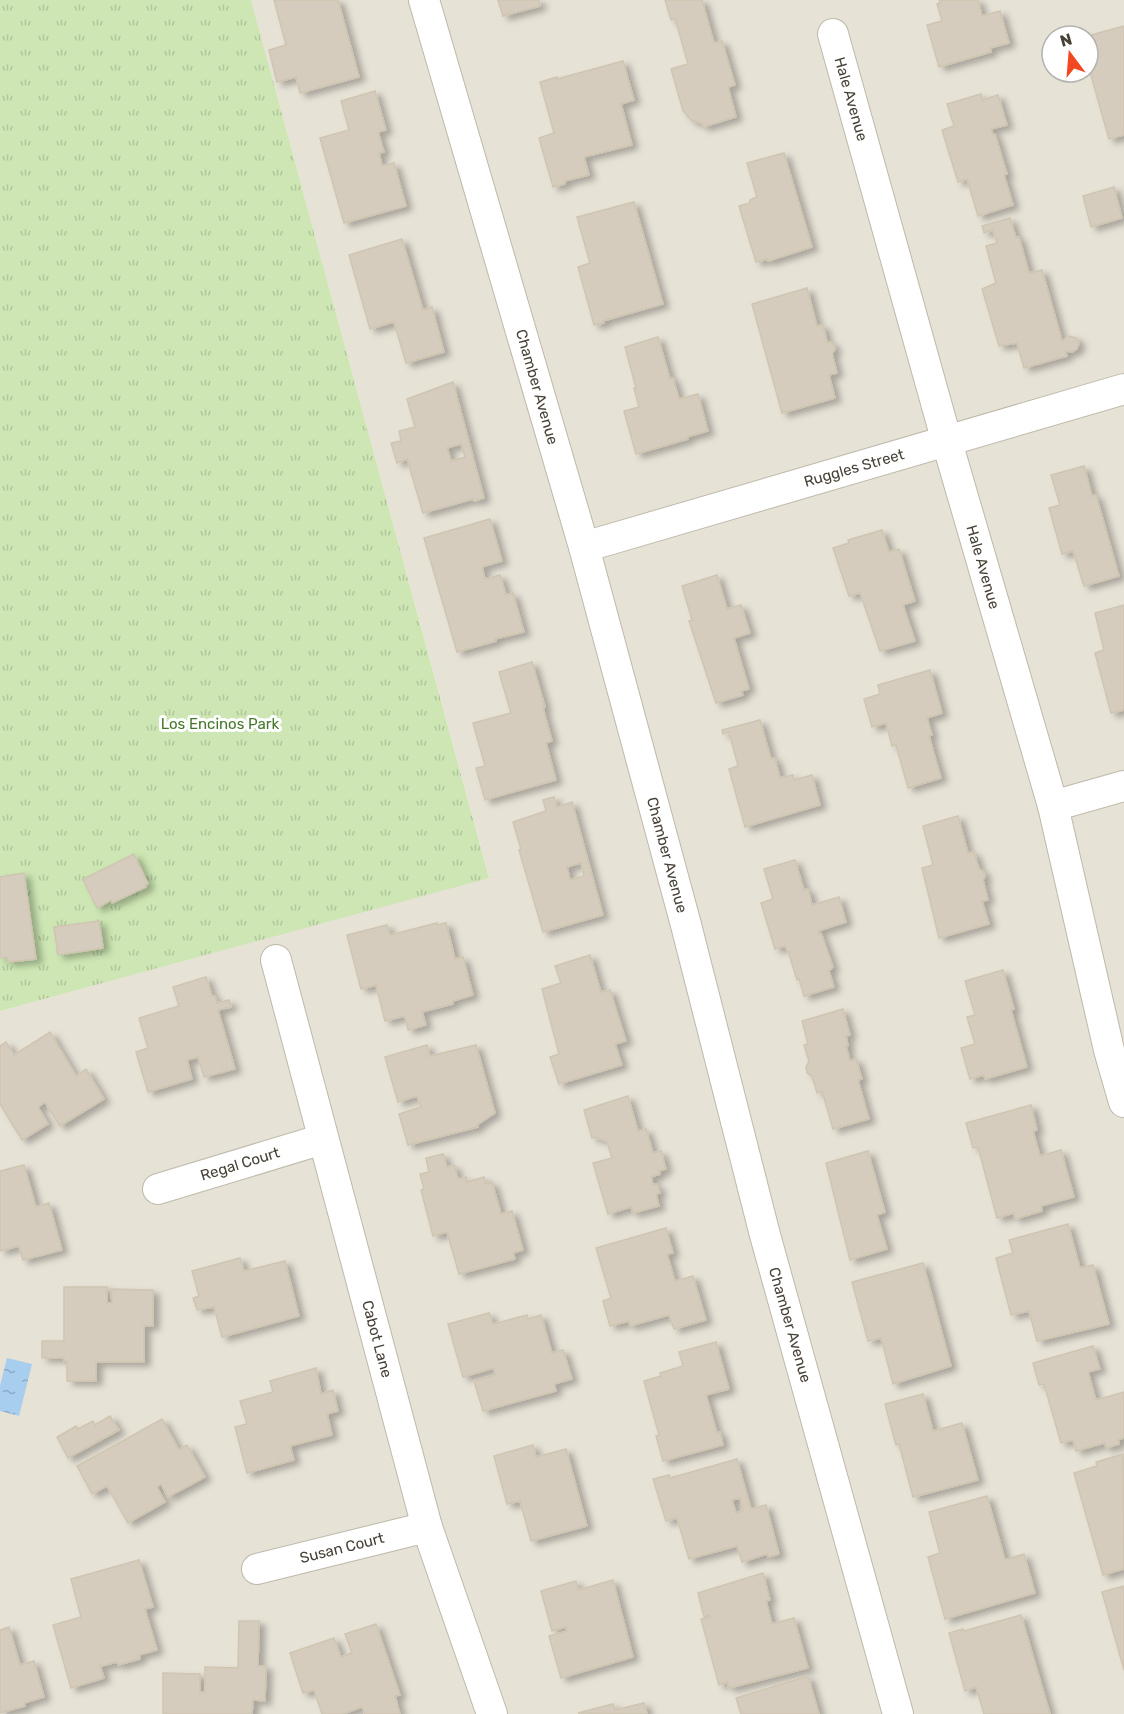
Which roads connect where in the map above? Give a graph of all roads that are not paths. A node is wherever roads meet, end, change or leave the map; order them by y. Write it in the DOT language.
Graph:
graph roads {
  1 [pos="424,0"];
  2 [pos="833,34"];
  3 [pos="1124,389"];
  4 [pos="946,442"];
  5 [pos="584,547"];
  6 [pos="1124,786"];
  7 [pos="1053,806"];
  8 [pos="276,960"];
  9 [pos="1124,1102"];
  10 [pos="323,1139"];
  11 [pos="158,1189"];
  12 [pos="427,1527"];
  13 [pos="257,1569"];
  14 [pos="492,1714"];
  15 [pos="898,1714"];
  1 -- 5 [label="street, Chamber Avenue"];
  2 -- 4 [label="street, Hale Avenue"];
  3 -- 4 [label="street, Ruggles Street"];
  4 -- 5 [label="street, Ruggles Street"];
  4 -- 7 [label="street, Hale Avenue"];
  5 -- 15 [label="street, Chamber Avenue"];
  6 -- 7 [label="street"];
  7 -- 9 [label="street, Hale Avenue"];
  8 -- 10 [label="street, Cabot Lane"];
  10 -- 11 [label="street, Regal Court"];
  10 -- 12 [label="street, Cabot Lane"];
  12 -- 13 [label="street, Susan Court"];
  12 -- 14 [label="street, Cabot Lane"];
}
